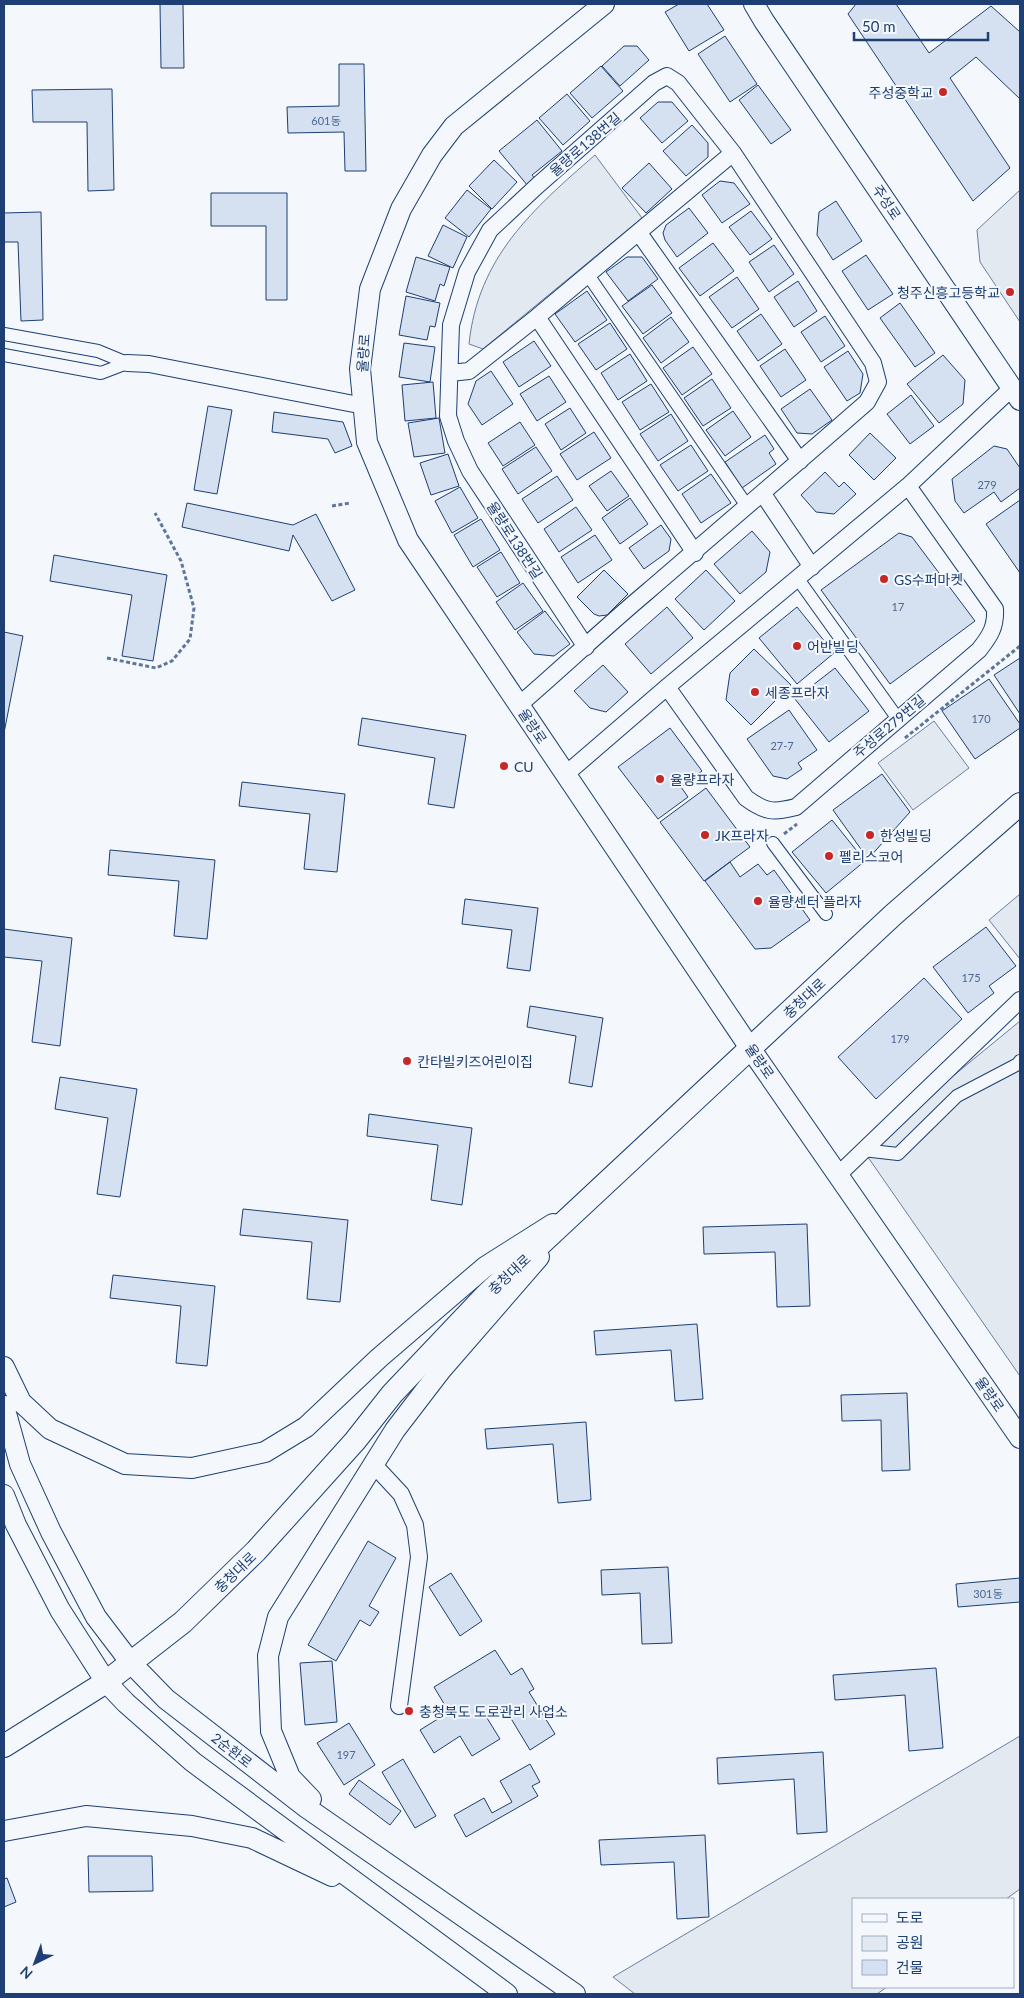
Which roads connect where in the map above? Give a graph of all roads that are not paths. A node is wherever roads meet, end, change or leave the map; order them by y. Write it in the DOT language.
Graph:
graph roads {
  1 [pos="604,4"];
  2 [pos="754,4"];
  3 [pos="733,153"];
  4 [pos="639,233"];
  5 [pos="588,275"];
  6 [pos="537,318"];
  7 [pos="4,334"];
  8 [pos="4,355"];
  9 [pos="127,363"];
  10 [pos="450,374"];
  11 [pos="1016,394"];
  12 [pos="364,406"];
  13 [pos="800,461"];
  14 [pos="908,486"];
  15 [pos="763,494"];
  16 [pos="747,506"];
  17 [pos="695,553"];
  18 [pos="812,567"];
  19 [pos="798,579"];
  20 [pos="586,647"];
  21 [pos="667,687"];
  22 [pos="519,706"];
  23 [pos="898,719"];
  24 [pos="566,774"];
  25 [pos="1020,804"];
  26 [pos="773,843"];
  27 [pos="826,914"];
  28 [pos="1020,1000"];
  29 [pos="750,1048"];
  30 [pos="1020,1061"];
  31 [pos="863,1150"];
  32 [pos="838,1174"];
  33 [pos="590,1199"];
  34 [pos="4,1367"];
  35 [pos="4,1406"];
  36 [pos="1020,1438"];
  37 [pos="374,1465"];
  38 [pos="4,1494"];
  39 [pos="131,1663"];
  40 [pos="106,1682"];
  41 [pos="399,1706"];
  42 [pos="4,1746"];
  43 [pos="4,1831"];
  44 [pos="345,1834"];
  45 [pos="388,1906"];
  46 [pos="507,1994"];
  47 [pos="575,1994"];
  1 -- 12 [label="street, 율량로"];
  2 -- 11 [label="street, 주성로"];
  3 -- 4 [label="street"];
  3 -- 10 [label="street, 율량로138번길"];
  3 -- 13 [label="street, 율량로138번길"];
  4 -- 5 [label="street"];
  4 -- 13 [label="street"];
  5 -- 6 [label="street"];
  5 -- 16 [label="street"];
  6 -- 10 [label="street"];
  6 -- 17 [label="street"];
  7 -- 9 [label="street"];
  8 -- 9 [label="street"];
  9 -- 12 [label="street"];
  10 -- 20 [label="street, 율량로138번길"];
  11 -- 14 [label="street"];
  12 -- 22 [label="street, 율량로"];
  13 -- 15 [label="street, 율량로138번길"];
  14 -- 18 [label="street"];
  14 -- 23 [label="street, 주성로279번길"];
  15 -- 16 [label="street, 율량로138번길"];
  15 -- 18 [label="street"];
  16 -- 17 [label="street, 율량로138번길"];
  17 -- 20 [label="street, 율량로138번길"];
  18 -- 19 [label="street"];
  19 -- 21 [label="street"];
  19 -- 23 [label="street"];
  20 -- 22 [label="street, 율량로138번길"];
  21 -- 23 [label="street, 주성로279번길"];
  21 -- 24 [label="street"];
  22 -- 24 [label="street, 율량로"];
  24 -- 29 [label="street, 율량로"];
  25 -- 29 [label="main road, 충청대로"];
  26 -- 27 [label="street"];
  28 -- 31 [label="street"];
  29 -- 32 [label="street, 율량로"];
  29 -- 33 [label="main road, 충청대로"];
  30 -- 31 [label="street"];
  31 -- 32 [label="street"];
  32 -- 36 [label="street, 율량로"];
  33 -- 34 [label="street"];
  33 -- 37 [label="street"];
  33 -- 39 [label="main road, 충청대로"];
  35 -- 39 [label="street, 2순환로"];
  37 -- 41 [label="street"];
  37 -- 44 [label="street"];
  38 -- 40 [label="street"];
  39 -- 40 [label="main road, 충청대로"];
  39 -- 44 [label="street, 2순환로"];
  40 -- 42 [label="main road, 충청대로"];
  40 -- 45 [label="street"];
  43 -- 45 [label="street"];
  44 -- 47 [label="street, 2순환로"];
  45 -- 46 [label="street"];
}
